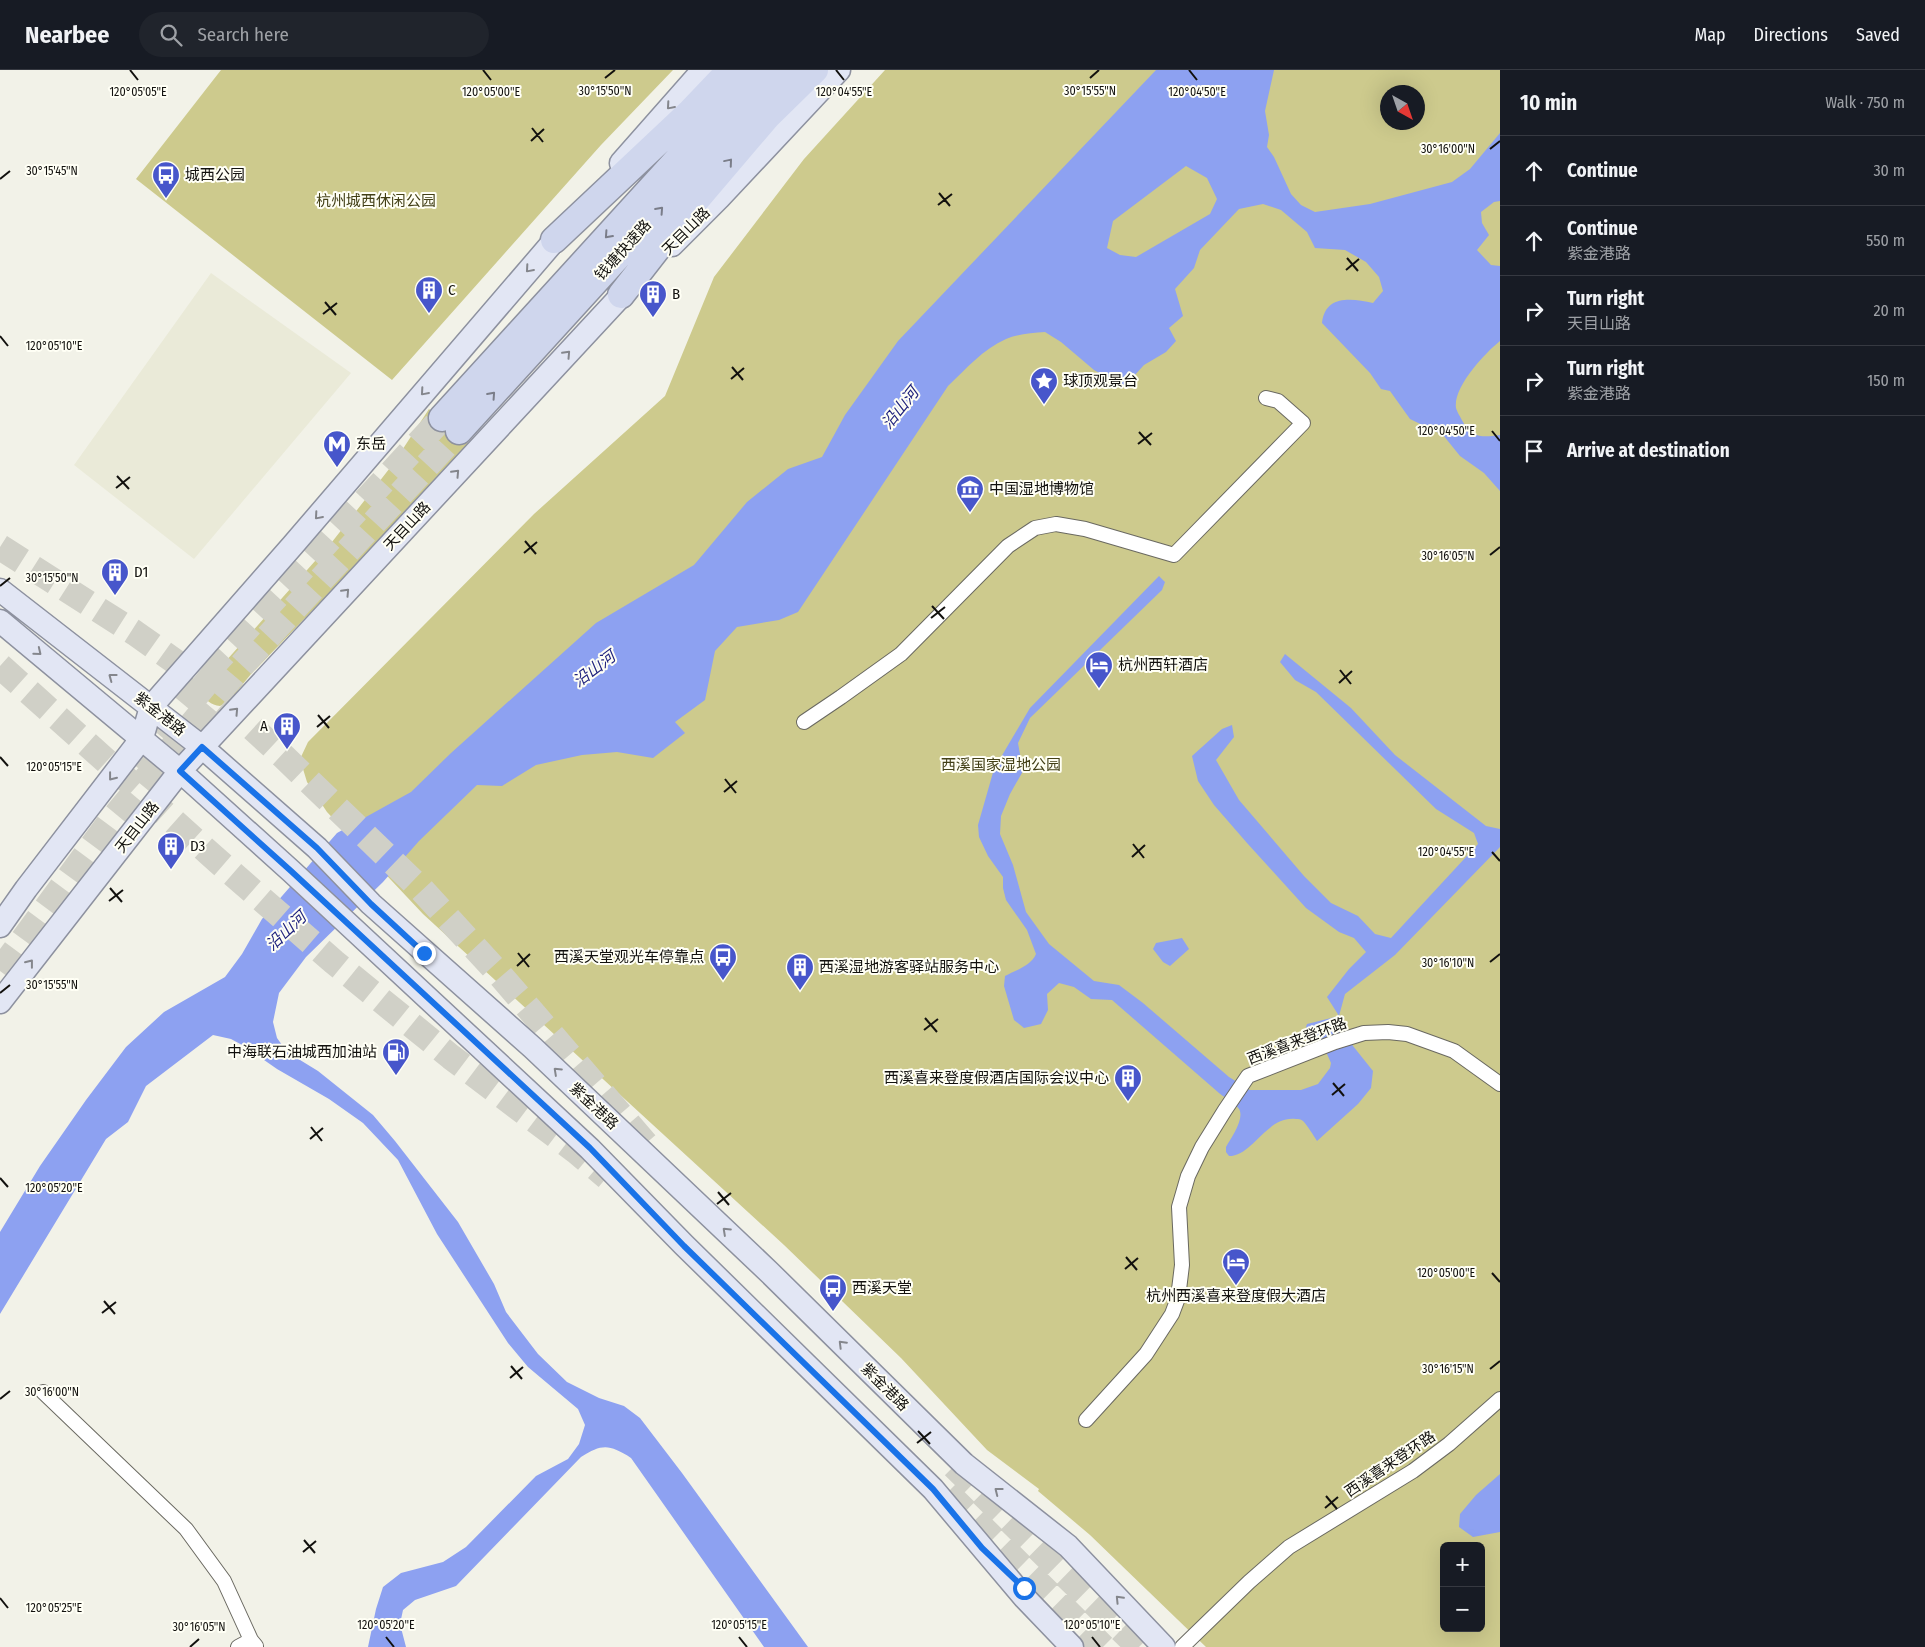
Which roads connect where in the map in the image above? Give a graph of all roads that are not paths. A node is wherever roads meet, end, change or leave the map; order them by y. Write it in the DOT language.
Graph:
graph roads {
  1 [pos="703,70"];
  2 [pos="730,70"];
  3 [pos="759,70"];
  4 [pos="788,70"];
  5 [pos="815,70"];
  6 [pos="838,70"];
  7 [pos="554,240"];
  8 [pos="621,295"];
  9 [pos="1273,396"];
  10 [pos="0,590"];
  11 [pos="0,622"];
  12 [pos="151,707"];
  13 [pos="804,722"];
  14 [pos="142,738"];
  15 [pos="202,747"];
  16 [pos="180,771"];
  17 [pos="0,926"];
  18 [pos="0,1002"];
  19 [pos="1500,1084"];
  20 [pos="43,1392"];
  21 [pos="1500,1399"];
  22 [pos="1086,1420"];
  23 [pos="982,1548"];
  24 [pos="254,1643"];
  25 [pos="238,1647"];
  26 [pos="1072,1647"];
  27 [pos="1084,1647"];
  28 [pos="1164,1647"];
  29 [pos="1182,1647"];
  1 -- 7 [label="main road, one-way"];
  2 -- 7 [label="highway"];
  3 -- 4 [label="highway, 钱塘快速路, one-way"];
  8 -- 5 [label="highway, one-way"];
  6 -- 8 [label="main road, 天目山路"];
  7 -- 12 [label="main road, one-way"];
  15 -- 8 [label="main road, 天目山路, one-way"];
  9 -- 13 [label="street"];
  12 -- 10 [label="main road, 紫金港路, one-way"];
  11 -- 14 [label="main road, 紫金港路, one-way"];
  12 -- 14 [label="main road"];
  12 -- 15 [label="main road, 紫金港路"];
  14 -- 16 [label="main road, 紫金港路"];
  14 -- 17 [label="main road, one-way"];
  15 -- 16 [label="main road, 天目山路"];
  28 -- 15 [label="main road, 紫金港路, one-way"];
  18 -- 16 [label="main road, 天目山路, one-way"];
  16 -- 23 [label="main road, 紫金港路"];
  19 -- 22 [label="street, 西溪喜来登环路"];
  20 -- 24 [label="street"];
  21 -- 29 [label="street, 西溪喜来登环路"];
  23 -- 26 [label="main road, 紫金港路"];
  23 -- 27 [label="main road"];
  24 -- 25 [label="street"];
}
